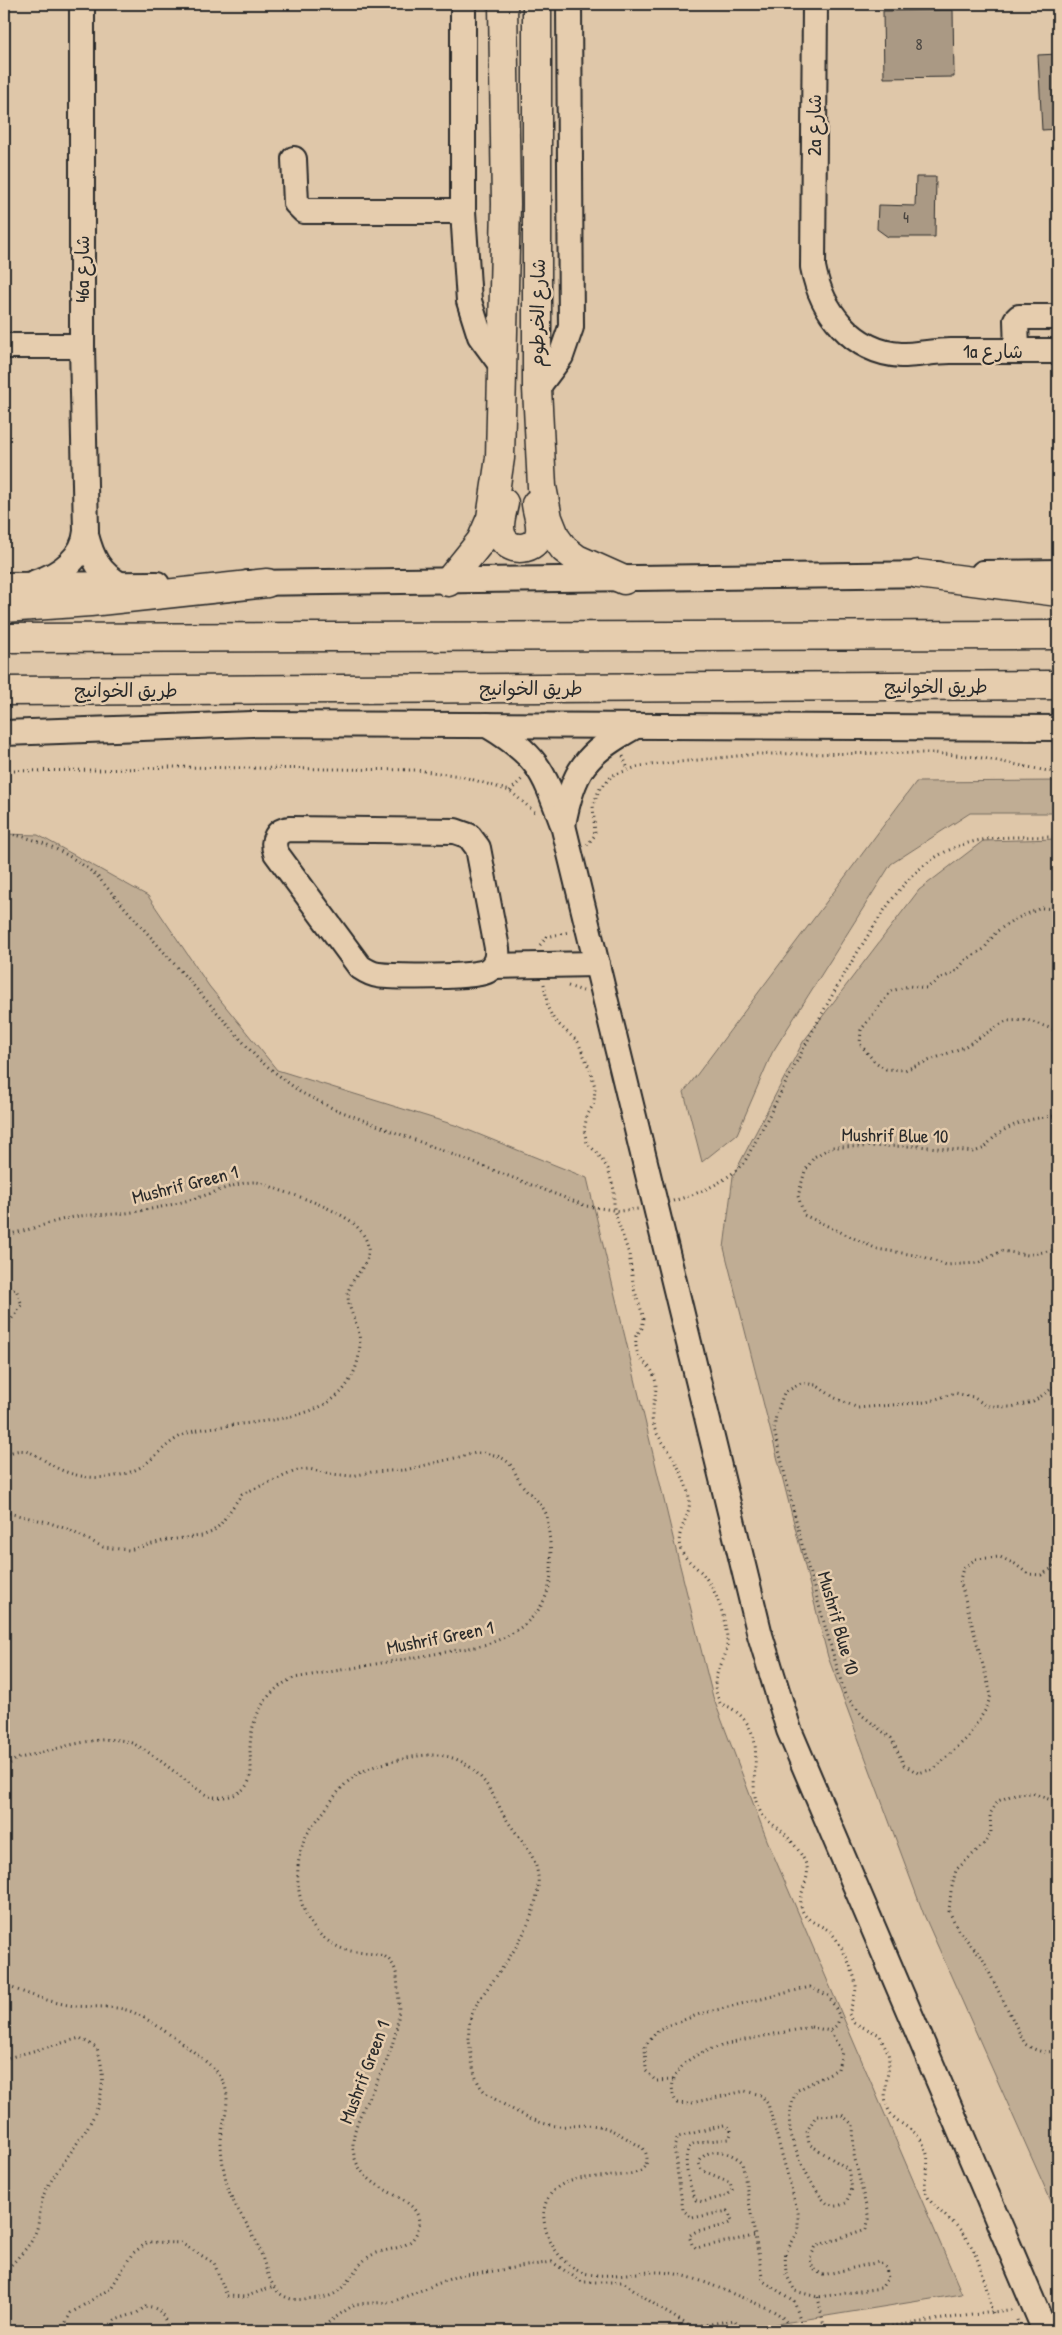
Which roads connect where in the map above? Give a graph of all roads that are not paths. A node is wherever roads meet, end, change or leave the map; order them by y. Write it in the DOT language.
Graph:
graph roads {
  1 [pos="82,4"];
  2 [pos="464,4"];
  3 [pos="503,4"];
  4 [pos="537,4"];
  5 [pos="569,4"];
  6 [pos="816,4"];
  7 [pos="294,160"];
  8 [pos="463,210"];
  9 [pos="1058,317"];
  10 [pos="855,329"];
  11 [pos="4,346"];
  12 [pos="82,346"];
  13 [pos="1017,351"];
  14 [pos="1058,351"];
  15 [pos="502,366"];
  16 [pos="537,388"];
  17 [pos="500,458"];
  18 [pos="541,462"];
  19 [pos="86,535"];
  20 [pos="1058,572"];
  21 [pos="918,574"];
  22 [pos="624,580"];
  23 [pos="448,582"];
  24 [pos="267,583"];
  25 [pos="121,584"];
  26 [pos="14,585"];
  27 [pos="1058,592"];
  28 [pos="4,608"];
  29 [pos="1058,635"];
  30 [pos="4,638"];
  31 [pos="1058,685"];
  32 [pos="4,691"];
  33 [pos="487,725"];
  34 [pos="636,726"];
  35 [pos="1058,728"];
  36 [pos="4,733"];
  37 [pos="563,825"];
  38 [pos="597,964"];
  39 [pos="493,966"];
  40 [pos="1045,2331"];
  1 -- 12 [label="street, 46a شارع"];
  2 -- 8 [label="street"];
  3 -- 15 [label="main road, شارع الخرطوم"];
  4 -- 16 [label="main road, شارع الخرطوم"];
  5 -- 16 [label="street"];
  6 -- 10 [label="street, 2a شارع"];
  7 -- 8 [label="street"];
  8 -- 15 [label="street"];
  9 -- 13 [label="street"];
  10 -- 13 [label="street, 1a شارع"];
  11 -- 12 [label="street"];
  12 -- 19 [label="street, 46a شارع"];
  13 -- 14 [label="street, 1a شارع"];
  15 -- 17 [label="main road, شارع الخرطوم"];
  16 -- 18 [label="main road, شارع الخرطوم"];
  17 -- 18 [label="main road"];
  17 -- 23 [label="main road, شارع الخرطوم"];
  18 -- 22 [label="main road, شارع الخرطوم"];
  19 -- 25 [label="street, 46a شارع"];
  19 -- 26 [label="street, 46a شارع"];
  20 -- 21 [label="street, 46a شارع"];
  21 -- 22 [label="street, 46a شارع"];
  21 -- 27 [label="main road"];
  22 -- 23 [label="street, 46a شارع"];
  23 -- 24 [label="street, 46a شارع"];
  24 -- 25 [label="street, 46a شارع"];
  24 -- 28 [label="main road"];
  25 -- 26 [label="street, 46a شارع"];
  29 -- 30 [label="main road"];
  31 -- 32 [label="main road, طريق الخوانيج"];
  33 -- 34 [label="street"];
  33 -- 36 [label="street"];
  33 -- 37 [label="street"];
  34 -- 35 [label="street"];
  34 -- 37 [label="street"];
  37 -- 38 [label="street"];
  38 -- 39 [label="street"];
  38 -- 40 [label="street"];
  39 -- 39 [label="street"];
}
